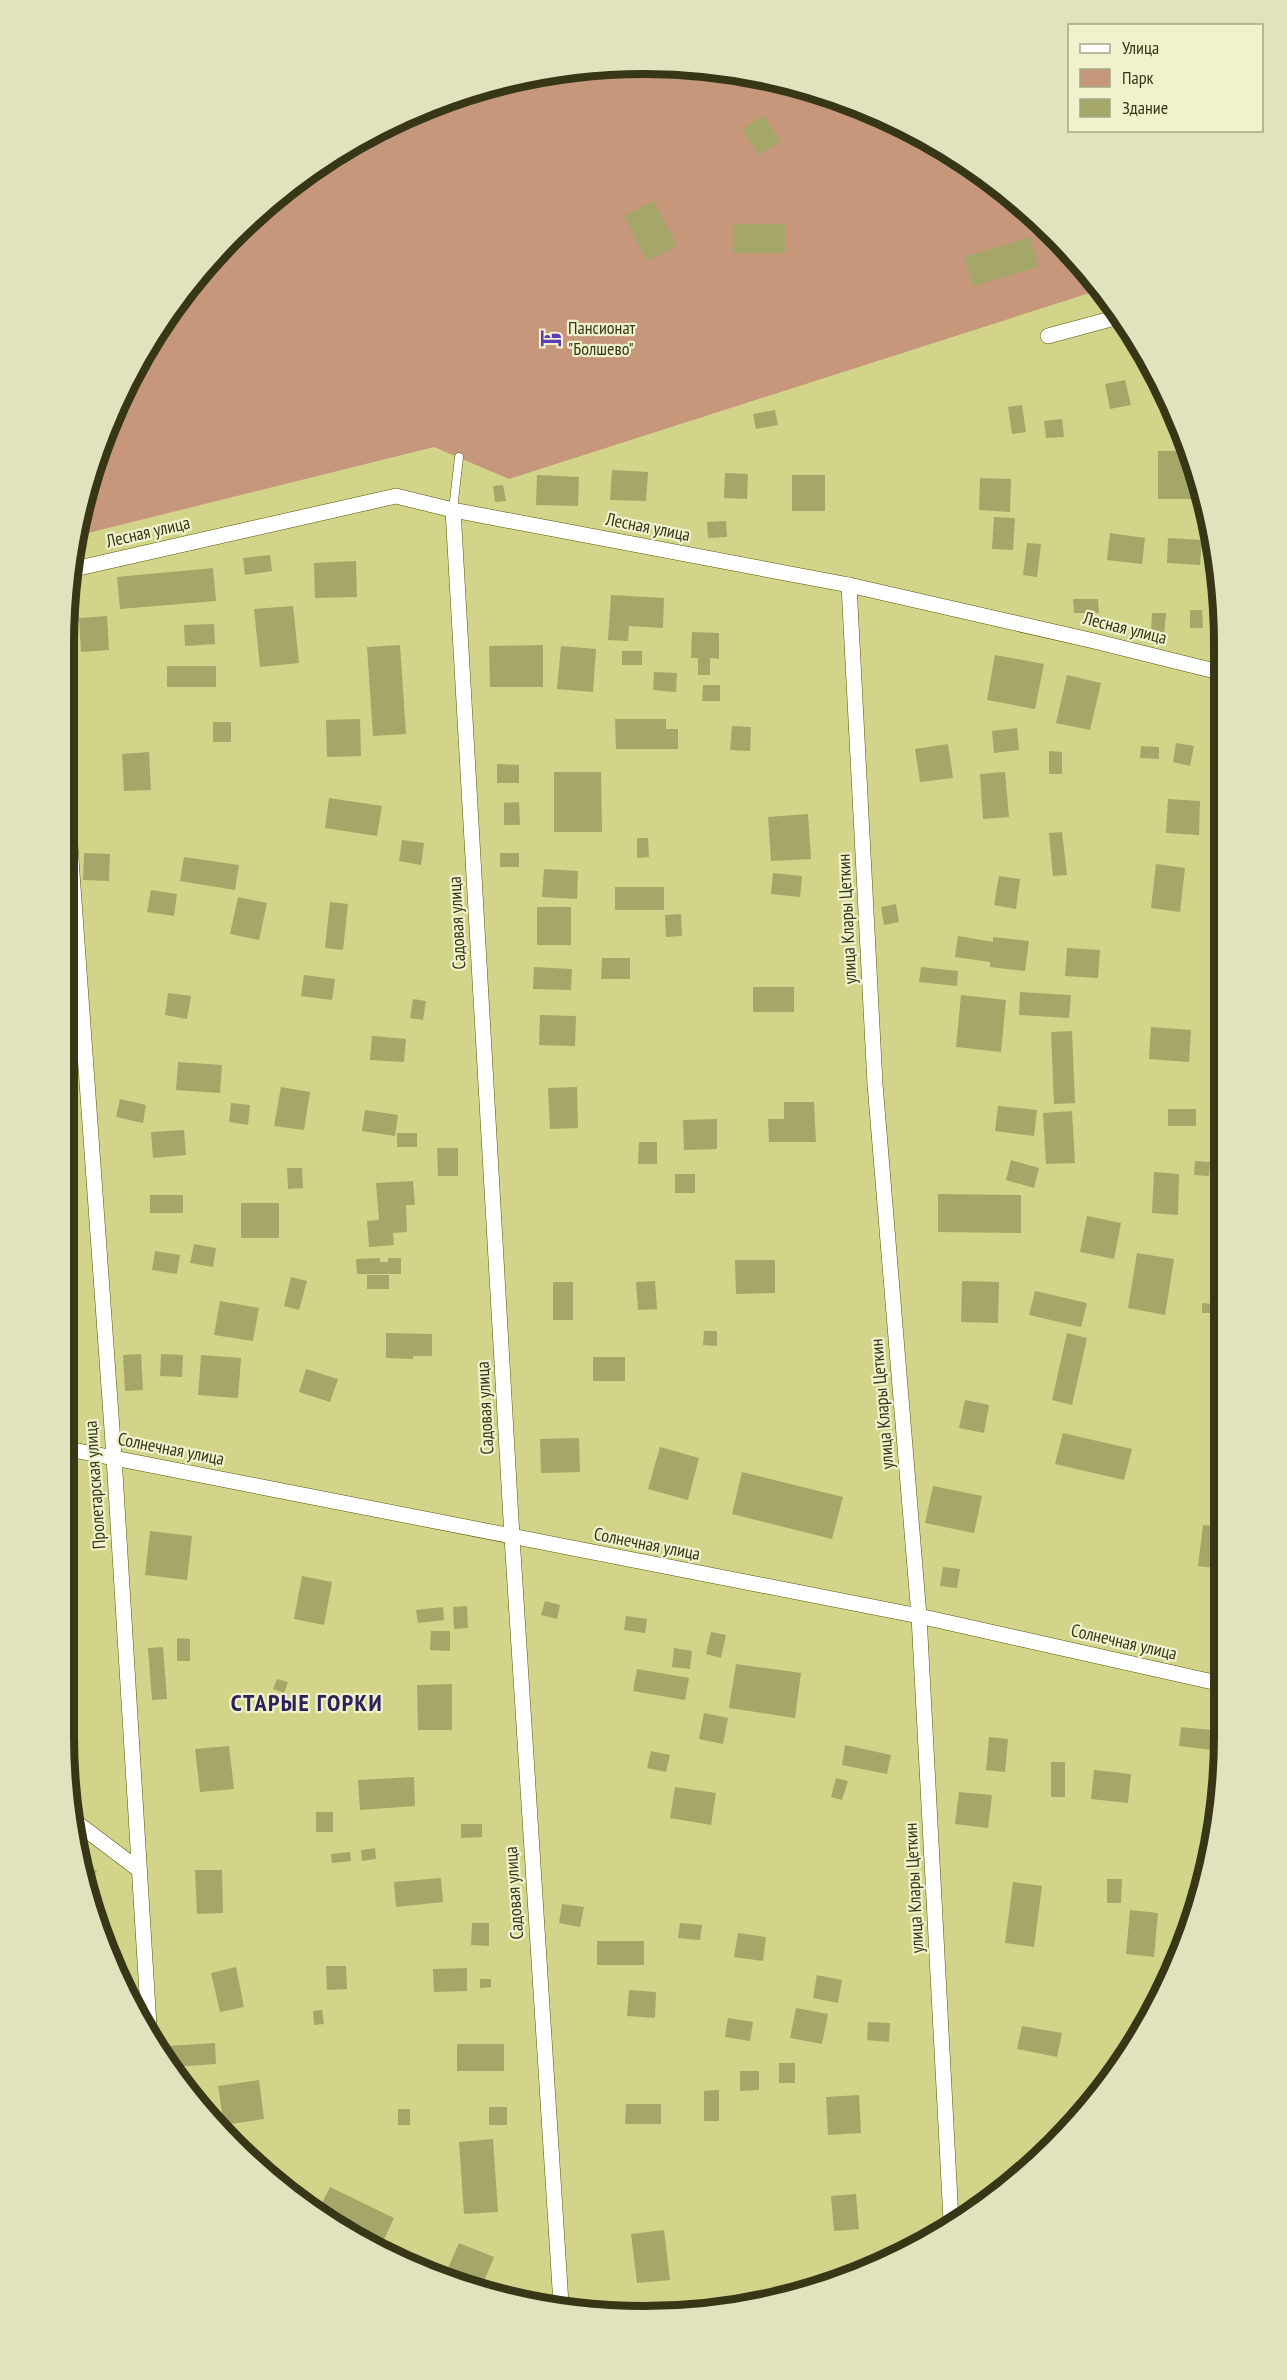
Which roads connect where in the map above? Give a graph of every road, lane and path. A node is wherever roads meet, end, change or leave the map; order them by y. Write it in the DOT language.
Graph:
graph roads {
  1 [pos="1111,319"];
  2 [pos="1048,336"];
  3 [pos="459,458"];
  4 [pos="453,510"];
  5 [pos="78,568"];
  6 [pos="849,585"];
  7 [pos="1214,671"];
  8 [pos="74,901"];
  9 [pos="74,1450"];
  10 [pos="114,1458"];
  11 [pos="512,1537"];
  12 [pos="919,1616"];
  13 [pos="1214,1682"];
  14 [pos="80,1824"];
  15 [pos="138,1869"];
  16 [pos="149,2019"];
  17 [pos="951,2216"];
  18 [pos="561,2301"];
  1 -- 2 [label="street"];
  3 -- 4 [label="lane"];
  4 -- 5 [label="street, Лесная улица"];
  4 -- 6 [label="street, Лесная улица"];
  4 -- 11 [label="street, Садовая улица"];
  6 -- 7 [label="street, Лесная улица"];
  6 -- 12 [label="street, улица Клары Цеткин"];
  8 -- 10 [label="street, Пролетарская улица"];
  9 -- 10 [label="street, Солнечная улица"];
  10 -- 11 [label="street, Солнечная улица"];
  10 -- 15 [label="street, Пролетарская улица"];
  11 -- 12 [label="street, Солнечная улица"];
  11 -- 18 [label="street, Садовая улица"];
  12 -- 13 [label="street, Солнечная улица"];
  12 -- 17 [label="street, улица Клары Цеткин"];
  14 -- 15 [label="street"];
  15 -- 16 [label="street, Пролетарская улица"];
}
